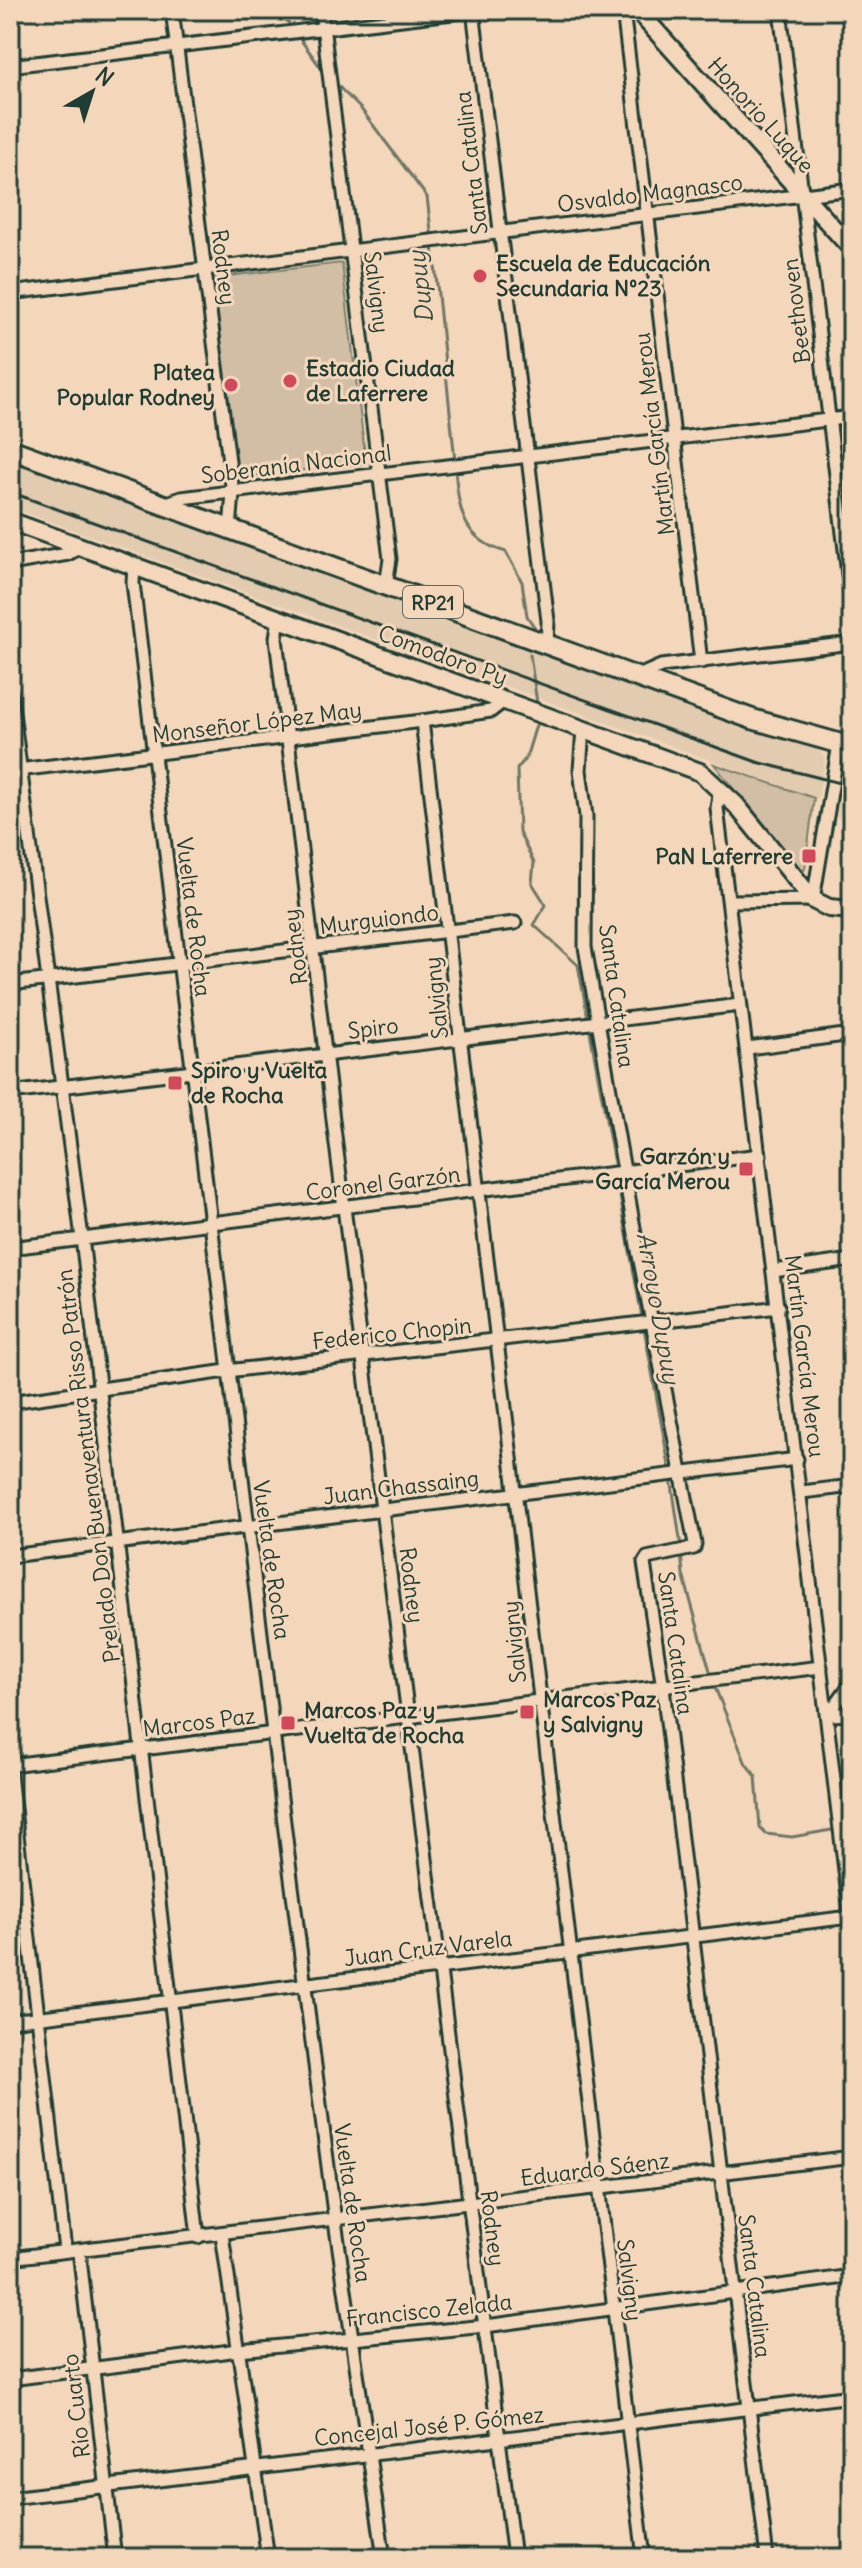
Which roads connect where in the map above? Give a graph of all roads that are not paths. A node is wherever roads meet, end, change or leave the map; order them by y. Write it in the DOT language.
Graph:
graph roads {
  1 [pos="172,10"];
  2 [pos="321,10"];
  3 [pos="474,10"];
  4 [pos="623,10"];
  5 [pos="637,10"];
  6 [pos="780,10"];
  7 [pos="317,28"];
  8 [pos="177,46"];
  9 [pos="10,66"];
  10 [pos="852,189"];
  11 [pos="802,194"];
  12 [pos="649,213"];
  13 [pos="500,232"];
  14 [pos="852,249"];
  15 [pos="351,250"];
  16 [pos="204,268"];
  17 [pos="10,293"];
  18 [pos="852,417"];
  19 [pos="830,420"];
  20 [pos="674,439"];
  21 [pos="10,449"];
  22 [pos="528,457"];
  23 [pos="380,473"];
  24 [pos="233,493"];
  25 [pos="164,504"];
  26 [pos="10,521"];
  27 [pos="230,529"];
  28 [pos="82,546"];
  29 [pos="10,564"];
  30 [pos="134,566"];
  31 [pos="386,585"];
  32 [pos="852,608"];
  33 [pos="279,618"];
  34 [pos="852,643"];
  35 [pos="547,645"];
  36 [pos="701,662"];
  37 [pos="636,677"];
  38 [pos="10,690"];
  39 [pos="505,700"];
  40 [pos="422,721"];
  41 [pos="583,729"];
  42 [pos="289,738"];
  43 [pos="845,746"];
  44 [pos="152,755"];
  45 [pos="14,771"];
  46 [pos="720,787"];
  47 [pos="813,900"];
  48 [pos="731,901"];
  49 [pos="852,910"];
  50 [pos="515,923"];
  51 [pos="449,931"];
  52 [pos="315,947"];
  53 [pos="181,964"];
  54 [pos="45,980"];
  55 [pos="10,984"];
  56 [pos="740,1005"];
  57 [pos="596,1022"];
  58 [pos="852,1034"];
  59 [pos="460,1038"];
  60 [pos="748,1048"];
  61 [pos="327,1054"];
  62 [pos="192,1071"];
  63 [pos="61,1087"];
  64 [pos="10,1093"];
  65 [pos="760,1155"];
  66 [pos="625,1172"];
  67 [pos="480,1190"];
  68 [pos="346,1208"];
  69 [pos="211,1224"];
  70 [pos="82,1238"];
  71 [pos="10,1248"];
  72 [pos="852,1260"];
  73 [pos="773,1271"];
  74 [pos="779,1307"];
  75 [pos="651,1322"];
  76 [pos="496,1341"];
  77 [pos="363,1355"];
  78 [pos="227,1371"];
  79 [pos="101,1390"];
  80 [pos="10,1402"];
  81 [pos="797,1459"];
  82 [pos="679,1472"];
  83 [pos="852,1486"];
  84 [pos="802,1492"];
  85 [pos="517,1493"];
  86 [pos="382,1510"];
  87 [pos="247,1526"];
  88 [pos="117,1542"];
  89 [pos="10,1556"];
  90 [pos="821,1667"];
  91 [pos="852,1682"];
  92 [pos="663,1688"];
  93 [pos="541,1702"];
  94 [pos="852,1714"];
  95 [pos="828,1715"];
  96 [pos="409,1716"];
  97 [pos="276,1732"];
  98 [pos="141,1749"];
  99 [pos="10,1765"];
  100 [pos="10,1774"];
  101 [pos="851,1923"];
  102 [pos="691,1937"];
  103 [pos="570,1951"];
  104 [pos="441,1966"];
  105 [pos="305,1983"];
  106 [pos="170,1999"];
  107 [pos="38,2017"];
  108 [pos="10,2021"];
  109 [pos="852,2157"];
  110 [pos="722,2173"];
  111 [pos="598,2188"];
  112 [pos="470,2206"];
  113 [pos="335,2221"];
  114 [pos="222,2234"];
  115 [pos="198,2237"];
  116 [pos="65,2250"];
  117 [pos="79,2250"];
  118 [pos="10,2258"];
  119 [pos="852,2276"];
  120 [pos="735,2290"];
  121 [pos="613,2306"];
  122 [pos="486,2326"];
  123 [pos="352,2339"];
  124 [pos="239,2350"];
  125 [pos="91,2368"];
  126 [pos="10,2379"];
  127 [pos="852,2396"];
  128 [pos="750,2407"];
  129 [pos="627,2424"];
  130 [pos="501,2437"];
  131 [pos="369,2452"];
  132 [pos="255,2466"];
  133 [pos="106,2486"];
  134 [pos="10,2498"];
  135 [pos="115,2558"];
  136 [pos="268,2558"];
  137 [pos="384,2558"];
  138 [pos="514,2558"];
  139 [pos="644,2558"];
  140 [pos="767,2558"];
  1 -- 8 [label="street, Rodney"];
  2 -- 7 [label="street"];
  3 -- 7 [label="street"];
  3 -- 13 [label="street, Santa Catalina"];
  4 -- 12 [label="street, Martín García Merou"];
  5 -- 11 [label="main road, Honorio Luque"];
  6 -- 11 [label="street, Beethoven"];
  7 -- 8 [label="street"];
  7 -- 15 [label="street, Salvigny"];
  8 -- 9 [label="street"];
  8 -- 16 [label="street, Rodney"];
  10 -- 11 [label="street, Osvaldo Magnasco"];
  11 -- 12 [label="street, Osvaldo Magnasco"];
  11 -- 14 [label="main road, Honorio Luque"];
  11 -- 19 [label="street, Beethoven"];
  12 -- 13 [label="street, Osvaldo Magnasco"];
  12 -- 20 [label="street, Martín García Merou"];
  13 -- 15 [label="street, Osvaldo Magnasco"];
  13 -- 22 [label="street, Santa Catalina"];
  15 -- 16 [label="street"];
  15 -- 23 [label="street, Salvigny"];
  16 -- 17 [label="street"];
  16 -- 24 [label="street, Rodney"];
  18 -- 19 [label="street"];
  19 -- 20 [label="street"];
  19 -- 32 [label="street, Beethoven"];
  20 -- 22 [label="street"];
  20 -- 36 [label="street, Martín García Merou"];
  21 -- 25 [label="main road, RP21"];
  22 -- 23 [label="street, Soberanía Nacional"];
  22 -- 35 [label="street, Santa Catalina"];
  23 -- 24 [label="street, Soberanía Nacional"];
  23 -- 31 [label="street, Salvigny"];
  24 -- 25 [label="street, Soberanía Nacional"];
  24 -- 27 [label="street, Rodney"];
  25 -- 27 [label="main road, RP21"];
  26 -- 28 [label="main road, Comodoro Py"];
  27 -- 31 [label="main road, RP21"];
  28 -- 29 [label="street"];
  28 -- 30 [label="main road, Comodoro Py"];
  30 -- 33 [label="main road, Comodoro Py"];
  30 -- 44 [label="street, Vuelta de Rocha"];
  31 -- 35 [label="main road, RP21"];
  33 -- 39 [label="main road, Comodoro Py"];
  33 -- 42 [label="street, Rodney"];
  34 -- 36 [label="street"];
  35 -- 37 [label="main road, RP21"];
  36 -- 37 [label="street"];
  37 -- 43 [label="main road, RP21"];
  38 -- 45 [label="street, Prelado Don Buenaventura Risso Patrón"];
  39 -- 40 [label="street, Monseñor López May"];
  39 -- 41 [label="main road, Comodoro Py"];
  40 -- 42 [label="street, Monseñor López May"];
  40 -- 51 [label="street, Salvigny"];
  41 -- 46 [label="main road, Comodoro Py"];
  41 -- 57 [label="street, Santa Catalina"];
  42 -- 44 [label="street, Monseñor López May"];
  42 -- 52 [label="street, Rodney"];
  43 -- 47 [label="street"];
  44 -- 45 [label="street, Monseñor López May"];
  44 -- 53 [label="street, Vuelta de Rocha"];
  45 -- 54 [label="street, Prelado Don Buenaventura Risso Patrón"];
  46 -- 47 [label="main road, Comodoro Py"];
  46 -- 48 [label="street, Martín García Merou"];
  47 -- 48 [label="street"];
  47 -- 49 [label="main road"];
  48 -- 56 [label="street, Martín García Merou"];
  50 -- 51 [label="street, Murguiondo"];
  51 -- 52 [label="street, Murguiondo"];
  51 -- 59 [label="street, Salvigny"];
  52 -- 53 [label="street, Murguiondo"];
  52 -- 61 [label="street, Rodney"];
  53 -- 54 [label="street, Murguiondo"];
  53 -- 62 [label="street, Vuelta de Rocha"];
  54 -- 55 [label="street, Murguiondo"];
  54 -- 63 [label="street, Prelado Don Buenaventura Risso Patrón"];
  56 -- 57 [label="street, Spiro"];
  56 -- 60 [label="street, Martín García Merou"];
  57 -- 59 [label="street, Spiro"];
  57 -- 66 [label="street, Santa Catalina"];
  58 -- 60 [label="street"];
  59 -- 61 [label="street, Spiro"];
  59 -- 67 [label="street, Salvigny"];
  60 -- 65 [label="street, Martín García Merou"];
  61 -- 62 [label="street, Spiro"];
  61 -- 68 [label="street, Rodney"];
  62 -- 63 [label="street, Spiro"];
  62 -- 69 [label="street, Vuelta de Rocha"];
  63 -- 64 [label="street, Spiro"];
  63 -- 70 [label="street, Prelado Don Buenaventura Risso Patrón"];
  65 -- 66 [label="street, Coronel Garzón"];
  65 -- 73 [label="street, Martín García Merou"];
  66 -- 67 [label="street, Coronel Garzón"];
  66 -- 75 [label="street, Santa Catalina"];
  67 -- 68 [label="street, Coronel Garzón"];
  67 -- 76 [label="street, Salvigny"];
  68 -- 69 [label="street, Coronel Garzón"];
  68 -- 77 [label="street, Rodney"];
  69 -- 70 [label="street, Coronel Garzón"];
  69 -- 78 [label="street, Vuelta de Rocha"];
  70 -- 71 [label="street, Coronel Garzón"];
  70 -- 79 [label="street, Prelado Don Buenaventura Risso Patrón"];
  72 -- 73 [label="street"];
  73 -- 74 [label="street, Martín García Merou"];
  74 -- 75 [label="street, Federico Chopin"];
  74 -- 81 [label="street, Martín García Merou"];
  75 -- 76 [label="street, Federico Chopin"];
  75 -- 82 [label="street, Santa Catalina"];
  76 -- 77 [label="street, Federico Chopin"];
  76 -- 85 [label="street, Salvigny"];
  77 -- 78 [label="street, Federico Chopin"];
  77 -- 86 [label="street, Rodney"];
  78 -- 79 [label="street, Federico Chopin"];
  78 -- 87 [label="street, Vuelta de Rocha"];
  79 -- 80 [label="street, Federico Chopin"];
  79 -- 88 [label="street, Prelado Don Buenaventura Risso Patrón"];
  81 -- 82 [label="street, Juan Chassaing"];
  81 -- 84 [label="street, Martín García Merou"];
  82 -- 85 [label="street, Juan Chassaing"];
  82 -- 92 [label="street, Santa Catalina"];
  83 -- 84 [label="street"];
  84 -- 90 [label="street, Martín García Merou"];
  85 -- 86 [label="street, Juan Chassaing"];
  85 -- 93 [label="street, Salvigny"];
  86 -- 87 [label="street, Juan Chassaing"];
  86 -- 96 [label="street, Rodney"];
  87 -- 88 [label="street, Juan Chassaing"];
  87 -- 97 [label="street, Vuelta de Rocha"];
  88 -- 89 [label="street, Juan Chassaing"];
  88 -- 98 [label="street, Prelado Don Buenaventura Risso Patrón"];
  90 -- 92 [label="street, Marcos Paz"];
  90 -- 95 [label="street, Martín García Merou"];
  91 -- 95 [label="street"];
  92 -- 93 [label="street, Marcos Paz"];
  92 -- 102 [label="street, Santa Catalina"];
  93 -- 96 [label="street, Marcos Paz"];
  93 -- 103 [label="street, Salvigny"];
  94 -- 95 [label="street"];
  95 -- 101 [label="street, Martín García Merou"];
  96 -- 97 [label="street, Marcos Paz"];
  96 -- 104 [label="street, Rodney"];
  97 -- 98 [label="street, Marcos Paz"];
  97 -- 105 [label="street, Vuelta de Rocha"];
  98 -- 99 [label="street, Marcos Paz"];
  98 -- 106 [label="street, Prelado Don Buenaventura Risso Patrón"];
  100 -- 107 [label="street"];
  101 -- 102 [label="street, Juan Cruz Varela"];
  102 -- 103 [label="street, Juan Cruz Varela"];
  102 -- 110 [label="street, Santa Catalina"];
  103 -- 104 [label="street, Juan Cruz Varela"];
  103 -- 111 [label="street, Salvigny"];
  104 -- 105 [label="street, Juan Cruz Varela"];
  104 -- 112 [label="street, Rodney"];
  105 -- 106 [label="street, Juan Cruz Varela"];
  105 -- 113 [label="street, Vuelta de Rocha"];
  106 -- 107 [label="street, Juan Cruz Varela"];
  106 -- 115 [label="street, Prelado Don Buenaventura Risso Patrón"];
  107 -- 108 [label="street, Juan Cruz Varela"];
  107 -- 116 [label="street"];
  109 -- 110 [label="street, Eduardo Sáenz"];
  110 -- 111 [label="street, Eduardo Sáenz"];
  110 -- 120 [label="street, Santa Catalina"];
  111 -- 112 [label="street, Eduardo Sáenz"];
  111 -- 121 [label="street, Salvigny"];
  112 -- 113 [label="street, Eduardo Sáenz"];
  112 -- 122 [label="street, Rodney"];
  113 -- 114 [label="street, Eduardo Sáenz"];
  113 -- 123 [label="street, Vuelta de Rocha"];
  114 -- 115 [label="street, Eduardo Sáenz"];
  114 -- 124 [label="street"];
  115 -- 117 [label="street, Eduardo Sáenz"];
  116 -- 117 [label="street, Eduardo Sáenz"];
  116 -- 118 [label="street, Eduardo Sáenz"];
  117 -- 125 [label="street, Río Cuarto"];
  119 -- 120 [label="street, Francisco Zelada"];
  120 -- 121 [label="street, Francisco Zelada"];
  120 -- 128 [label="street, Santa Catalina"];
  121 -- 122 [label="street, Francisco Zelada"];
  121 -- 129 [label="street, Salvigny"];
  122 -- 123 [label="street, Francisco Zelada"];
  122 -- 130 [label="street, Rodney"];
  123 -- 124 [label="street, Francisco Zelada"];
  123 -- 131 [label="street, Vuelta de Rocha"];
  124 -- 125 [label="street, Francisco Zelada"];
  124 -- 132 [label="street"];
  125 -- 126 [label="street, Francisco Zelada"];
  125 -- 133 [label="street, Río Cuarto"];
  127 -- 128 [label="street, Concejal José P. Gómez"];
  128 -- 129 [label="street, Concejal José P. Gómez"];
  128 -- 140 [label="street, Santa Catalina"];
  129 -- 130 [label="street, Concejal José P. Gómez"];
  129 -- 139 [label="street, Salvigny"];
  130 -- 131 [label="street, Concejal José P. Gómez"];
  130 -- 138 [label="street, Rodney"];
  131 -- 132 [label="street, Concejal José P. Gómez"];
  131 -- 137 [label="street, Vuelta de Rocha"];
  132 -- 133 [label="street, Concejal José P. Gómez"];
  132 -- 136 [label="street"];
  133 -- 134 [label="street, Concejal José P. Gómez"];
  133 -- 135 [label="street, Río Cuarto"];
}
